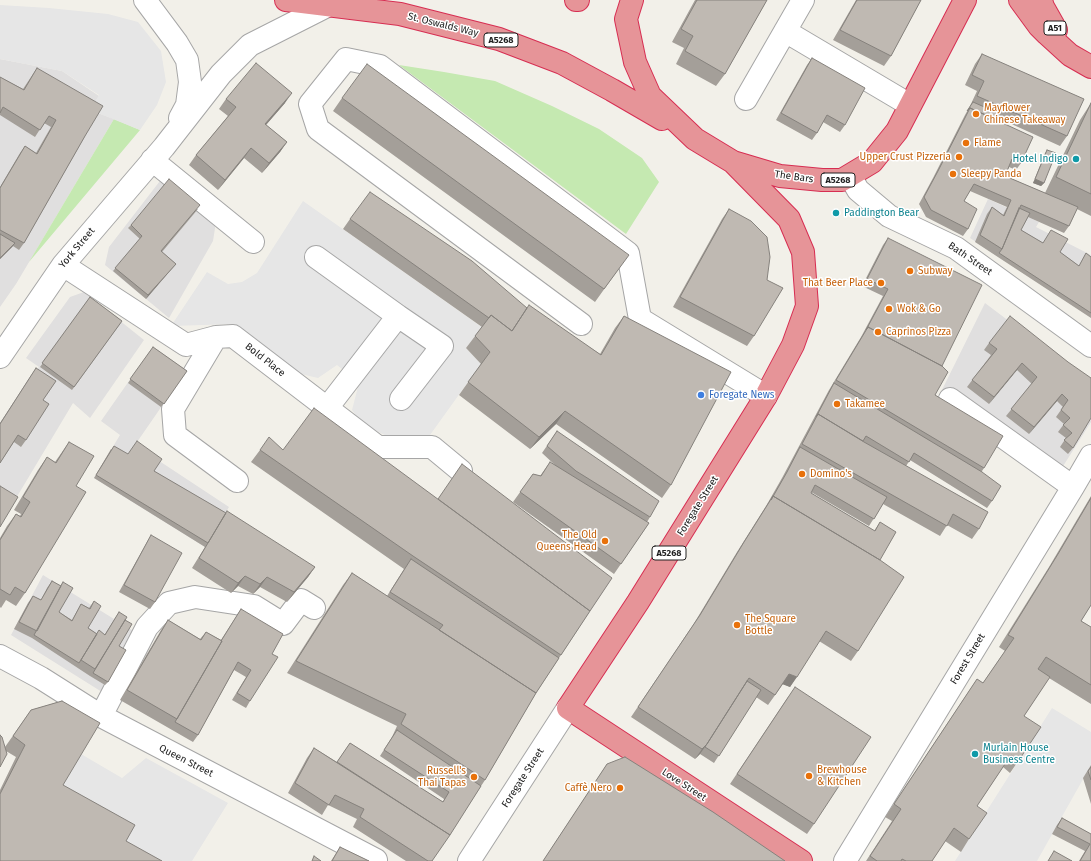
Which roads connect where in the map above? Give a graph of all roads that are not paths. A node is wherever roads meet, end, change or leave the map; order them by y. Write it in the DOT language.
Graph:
graph roads {
  1 [pos="145,0"];
  2 [pos="286,0"];
  3 [pos="632,0"];
  4 [pos="803,0"];
  5 [pos="965,0"];
  6 [pos="1020,0"];
  7 [pos="1042,0"];
  8 [pos="329,5"];
  9 [pos="785,31"];
  10 [pos="1070,55"];
  11 [pos="1091,67"];
  12 [pos="746,99"];
  13 [pos="910,105"];
  14 [pos="696,139"];
  15 [pos="158,154"];
  16 [pos="733,162"];
  17 [pos="850,176"];
  18 [pos="253,242"];
  19 [pos="316,257"];
  20 [pos="63,265"];
  21 [pos="398,316"];
  22 [pos="581,324"];
  23 [pos="216,337"];
  24 [pos="1091,346"];
  25 [pos="0,357"];
  26 [pos="766,396"];
  27 [pos="950,399"];
  28 [pos="401,400"];
  29 [pos="327,408"];
  30 [pos="1091,456"];
  31 [pos="461,471"];
  32 [pos="237,481"];
  33 [pos="1073,488"];
  34 [pos="314,608"];
  35 [pos="0,656"];
  36 [pos="568,708"];
  37 [pos="100,716"];
  38 [pos="376,860"];
  39 [pos="469,861"];
  40 [pos="800,861"];
  41 [pos="845,861"];
  1 -- 15 [label="street"];
  2 -- 8 [label="highway, St. Oswalds Way / A5268"];
  3 -- 14 [label="highway, The Bars / A5268"];
  4 -- 9 [label="street"];
  5 -- 13 [label="highway, The Bars / A5268"];
  6 -- 10 [label="highway"];
  7 -- 10 [label="highway, A51"];
  8 -- 14 [label="highway, St. Oswalds Way / A5268"];
  8 -- 15 [label="street"];
  9 -- 12 [label="street"];
  9 -- 13 [label="street"];
  10 -- 11 [label="highway"];
  13 -- 17 [label="highway, The Bars / A5268"];
  14 -- 16 [label="highway, The Bars / A5268"];
  15 -- 18 [label="street"];
  15 -- 20 [label="street, York Street"];
  16 -- 17 [label="highway, The Bars / A5268"];
  16 -- 26 [label="highway, Foregate Street / A5268"];
  17 -- 24 [label="street, Bath Street"];
  19 -- 21 [label="street"];
  20 -- 23 [label="street, Bold Place"];
  20 -- 25 [label="street, York Street"];
  21 -- 28 [label="street"];
  21 -- 29 [label="street"];
  22 -- 26 [label="street"];
  23 -- 29 [label="street, Bold Place"];
  23 -- 32 [label="street"];
  26 -- 36 [label="highway, Foregate Street / A5268"];
  27 -- 33 [label="street"];
  29 -- 31 [label="street, Bold Place"];
  30 -- 33 [label="street, Forest Street"];
  33 -- 41 [label="street, Forest Street"];
  34 -- 37 [label="street"];
  35 -- 37 [label="street, Queen Street"];
  36 -- 39 [label="street, Foregate Street"];
  36 -- 40 [label="highway, Love Street"];
  37 -- 38 [label="street, Queen Street"];
}
